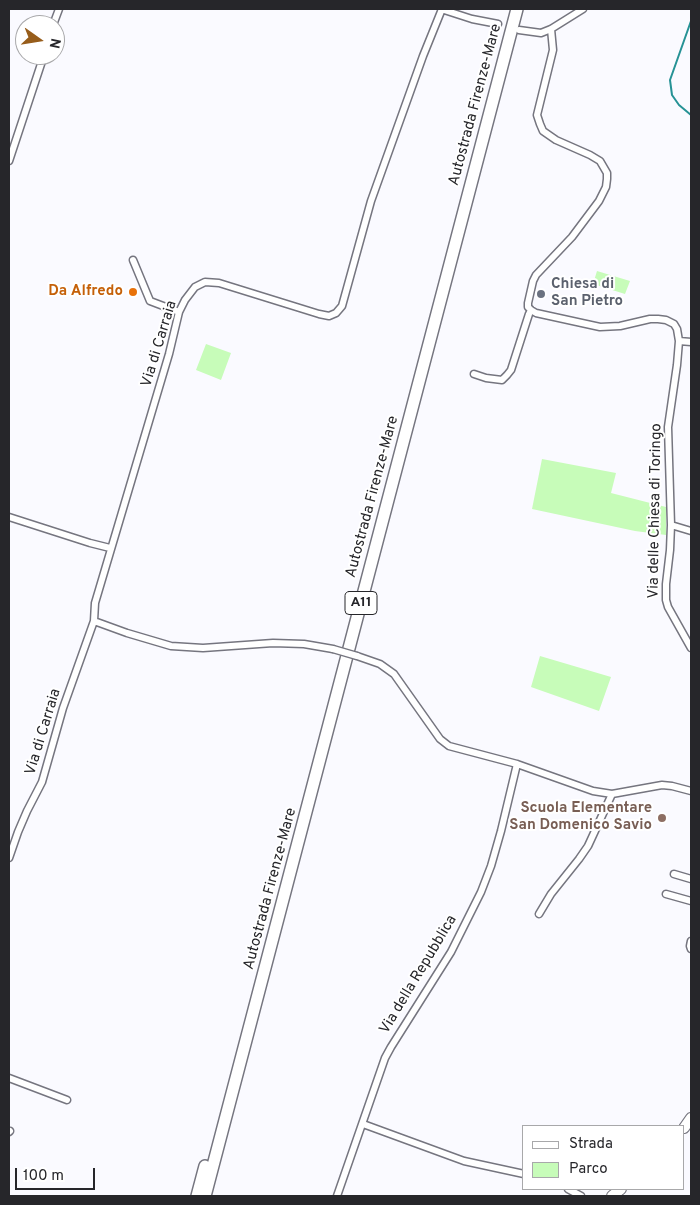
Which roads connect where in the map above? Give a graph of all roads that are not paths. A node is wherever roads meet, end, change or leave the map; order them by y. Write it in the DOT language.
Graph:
graph roads {
  1 [pos="441,9"];
  2 [pos="509,9"];
  3 [pos="517,9"];
  4 [pos="583,9"];
  5 [pos="498,24"];
  6 [pos="551,29"];
  7 [pos="519,30"];
  8 [pos="41,65"];
  9 [pos="9,161"];
  10 [pos="133,260"];
  11 [pos="531,310"];
  12 [pos="179,312"];
  13 [pos="679,341"];
  14 [pos="691,342"];
  15 [pos="474,374"];
  16 [pos="9,517"];
  17 [pos="671,525"];
  18 [pos="691,531"];
  19 [pos="110,548"];
  20 [pos="94,621"];
  21 [pos="691,648"];
  22 [pos="516,764"];
  23 [pos="691,791"];
  24 [pos="612,794"];
  25 [pos="9,858"];
  26 [pos="674,874"];
  27 [pos="691,879"];
  28 [pos="666,894"];
  29 [pos="691,901"];
  30 [pos="539,914"];
  31 [pos="691,941"];
  32 [pos="691,949"];
  33 [pos="9,1078"];
  34 [pos="67,1100"];
  35 [pos="363,1124"];
  36 [pos="522,1174"];
  37 [pos="570,1190"];
  38 [pos="197,1196"];
  39 [pos="205,1196"];
  40 [pos="337,1196"];
  41 [pos="581,1196"];
  1 -- 5 [label="street"];
  1 -- 12 [label="street, Via di Carraia"];
  2 -- 38 [label="highway, Autostrada Firenze-Mare / A11"];
  3 -- 39 [label="highway, Autostrada Firenze-Mare / A11"];
  4 -- 6 [label="street"];
  6 -- 7 [label="street"];
  6 -- 11 [label="street"];
  8 -- 9 [label="street"];
  10 -- 12 [label="street"];
  11 -- 13 [label="street"];
  11 -- 15 [label="street"];
  12 -- 19 [label="street, Via di Carraia"];
  13 -- 14 [label="street"];
  13 -- 17 [label="street, Via delle Chiesa di Toringo"];
  16 -- 19 [label="street"];
  17 -- 18 [label="street"];
  17 -- 21 [label="street, Via delle Chiesa di Toringo"];
  19 -- 20 [label="street, Via di Carraia"];
  20 -- 22 [label="street, bridge"];
  20 -- 25 [label="street, Via di Carraia"];
  22 -- 24 [label="street"];
  22 -- 35 [label="street, Via della Repubblica"];
  23 -- 24 [label="street"];
  24 -- 30 [label="street"];
  26 -- 27 [label="street"];
  28 -- 29 [label="street"];
  31 -- 32 [label="street"];
  33 -- 34 [label="street"];
  35 -- 36 [label="street"];
  35 -- 40 [label="street, Via della Repubblica"];
  37 -- 41 [label="street"];
}
